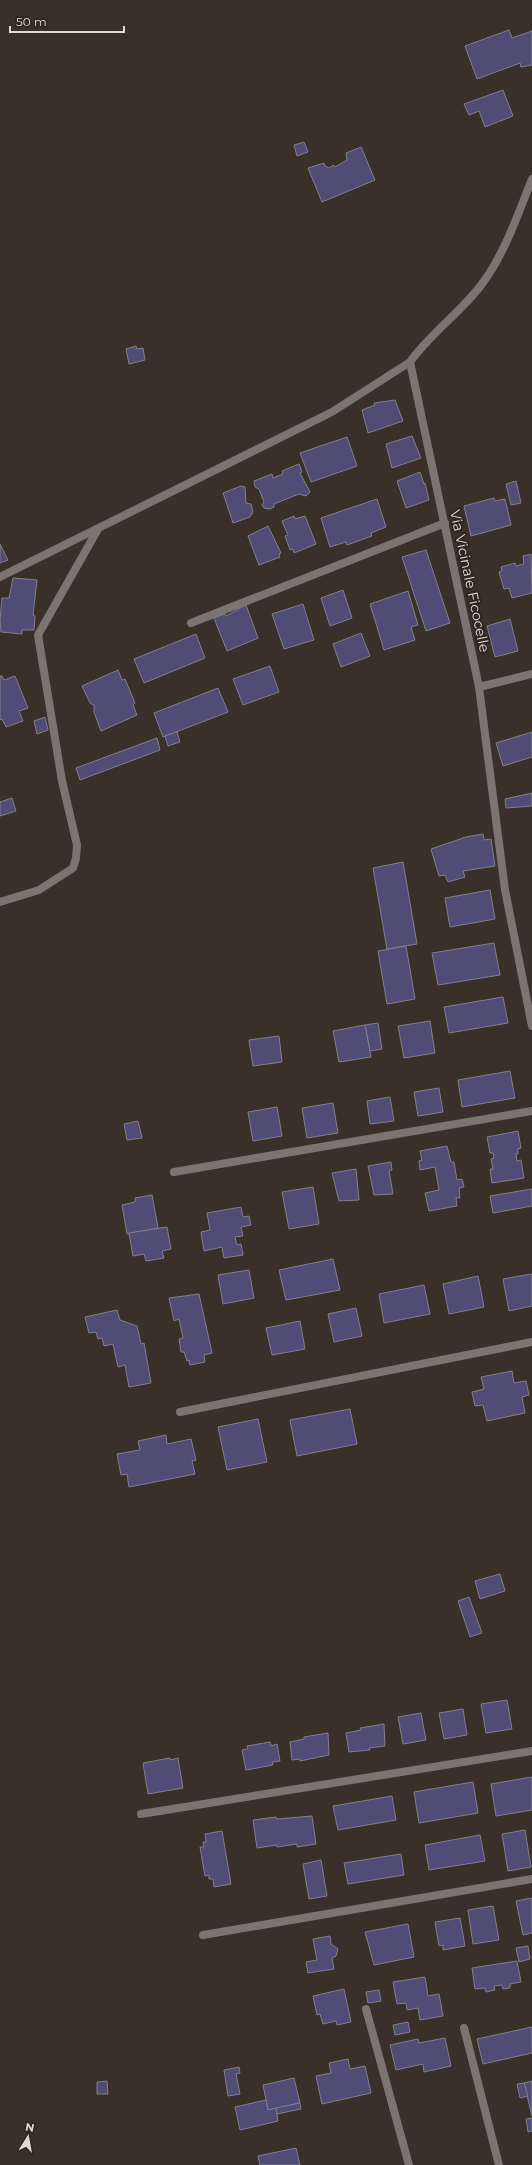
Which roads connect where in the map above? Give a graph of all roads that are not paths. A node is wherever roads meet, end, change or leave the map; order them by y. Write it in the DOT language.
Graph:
graph roads {
  1 [pos="532,179"];
  2 [pos="410,362"];
  3 [pos="445,523"];
  4 [pos="98,529"];
  5 [pos="0,577"];
  6 [pos="191,623"];
  7 [pos="532,674"];
  8 [pos="479,687"];
  9 [pos="0,902"];
  10 [pos="532,1026"];
  11 [pos="532,1112"];
  12 [pos="174,1172"];
  13 [pos="532,1342"];
  14 [pos="180,1412"];
  15 [pos="532,1751"];
  16 [pos="141,1814"];
  17 [pos="532,1879"];
  18 [pos="203,1935"];
  19 [pos="366,2009"];
  20 [pos="464,2028"];
  21 [pos="409,2165"];
  22 [pos="499,2165"];
  1 -- 2 [label="street"];
  2 -- 3 [label="street, Via Vicinale Ficocelle"];
  2 -- 4 [label="street"];
  3 -- 6 [label="street"];
  3 -- 8 [label="street, Via Vicinale Ficocelle"];
  4 -- 5 [label="street"];
  4 -- 9 [label="street"];
  7 -- 8 [label="street"];
  8 -- 10 [label="street, Via Vicinale Ficocelle"];
  11 -- 12 [label="street"];
  13 -- 14 [label="street"];
  15 -- 16 [label="street"];
  17 -- 18 [label="street"];
  19 -- 21 [label="street"];
  20 -- 22 [label="street"];
}
